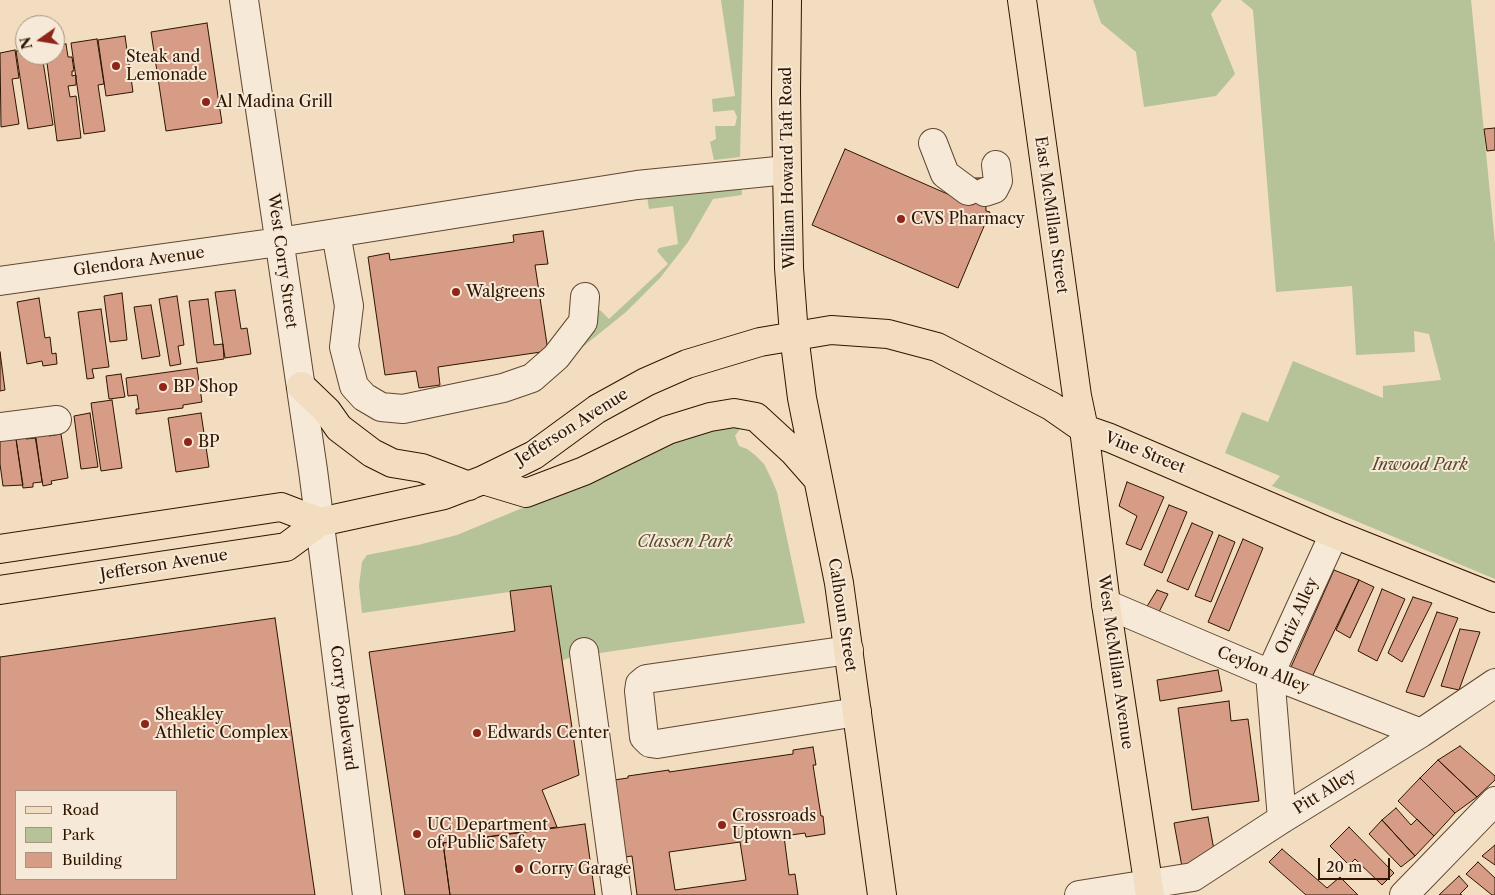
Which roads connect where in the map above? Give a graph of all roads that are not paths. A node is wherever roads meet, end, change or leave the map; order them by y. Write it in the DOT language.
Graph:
graph roads {
  1 [pos="244,0"];
  2 [pos="787,0"];
  3 [pos="1022,0"];
  4 [pos="933,144"];
  5 [pos="996,165"];
  6 [pos="787,170"];
  7 [pos="336,233"];
  8 [pos="279,242"];
  9 [pos="0,281"];
  10 [pos="585,297"];
  11 [pos="794,335"];
  12 [pos="301,386"];
  13 [pos="57,420"];
  14 [pos="0,427"];
  15 [pos="1084,429"];
  16 [pos="817,478"];
  17 [pos="476,483"];
  18 [pos="320,522"];
  19 [pos="1334,534"];
  20 [pos="0,549"];
  21 [pos="0,590"];
  22 [pos="1495,598"];
  23 [pos="1106,604"];
  24 [pos="848,650"];
  25 [pos="584,652"];
  26 [pos="1270,674"];
  27 [pos="1495,683"];
  28 [pos="857,712"];
  29 [pos="1421,733"];
  30 [pos="1495,801"];
  31 [pos="1282,819"];
  32 [pos="1149,890"];
  33 [pos="367,895"];
  34 [pos="617,895"];
  35 [pos="882,895"];
  36 [pos="1079,895"];
  37 [pos="1404,895"];
  1 -- 8 [label="street, West Corry Street"];
  2 -- 6 [label="main road, William Howard Taft Road"];
  3 -- 15 [label="main road, East McMillan Street"];
  4 -- 5 [label="street"];
  6 -- 7 [label="street, Glendora Avenue"];
  6 -- 11 [label="main road, William Howard Taft Road"];
  7 -- 8 [label="street, Glendora Avenue"];
  7 -- 10 [label="street"];
  8 -- 9 [label="street, Glendora Avenue"];
  8 -- 12 [label="street, West Corry Street"];
  11 -- 15 [label="main road, Vine Street"];
  11 -- 16 [label="main road, Calhoun Street"];
  11 -- 17 [label="main road, Jefferson Avenue"];
  12 -- 17 [label="main road"];
  12 -- 18 [label="street, West Corry Street"];
  13 -- 14 [label="street"];
  15 -- 19 [label="main road, Vine Street"];
  15 -- 23 [label="main road, West McMillan Avenue"];
  16 -- 17 [label="main road"];
  16 -- 24 [label="main road, Calhoun Street"];
  17 -- 18 [label="main road, Jefferson Avenue"];
  18 -- 20 [label="main road"];
  18 -- 21 [label="main road, Jefferson Avenue"];
  18 -- 33 [label="street, Corry Boulevard"];
  19 -- 22 [label="main road, Vine Street"];
  19 -- 26 [label="street, Ortiz Alley"];
  23 -- 26 [label="street, Ceylon Alley"];
  23 -- 32 [label="main road, West McMillan Avenue"];
  24 -- 28 [label="main road, Calhoun Street"];
  24 -- 28 [label="street"];
  25 -- 34 [label="street"];
  26 -- 29 [label="street, Ceylon Alley"];
  26 -- 31 [label="street, Ortiz Alley"];
  27 -- 29 [label="street, Pitt Alley"];
  28 -- 35 [label="main road, Calhoun Street"];
  29 -- 31 [label="street, Pitt Alley"];
  30 -- 37 [label="street"];
  31 -- 32 [label="street, Pitt Alley"];
  32 -- 36 [label="street, Pitt Alley"];
}
